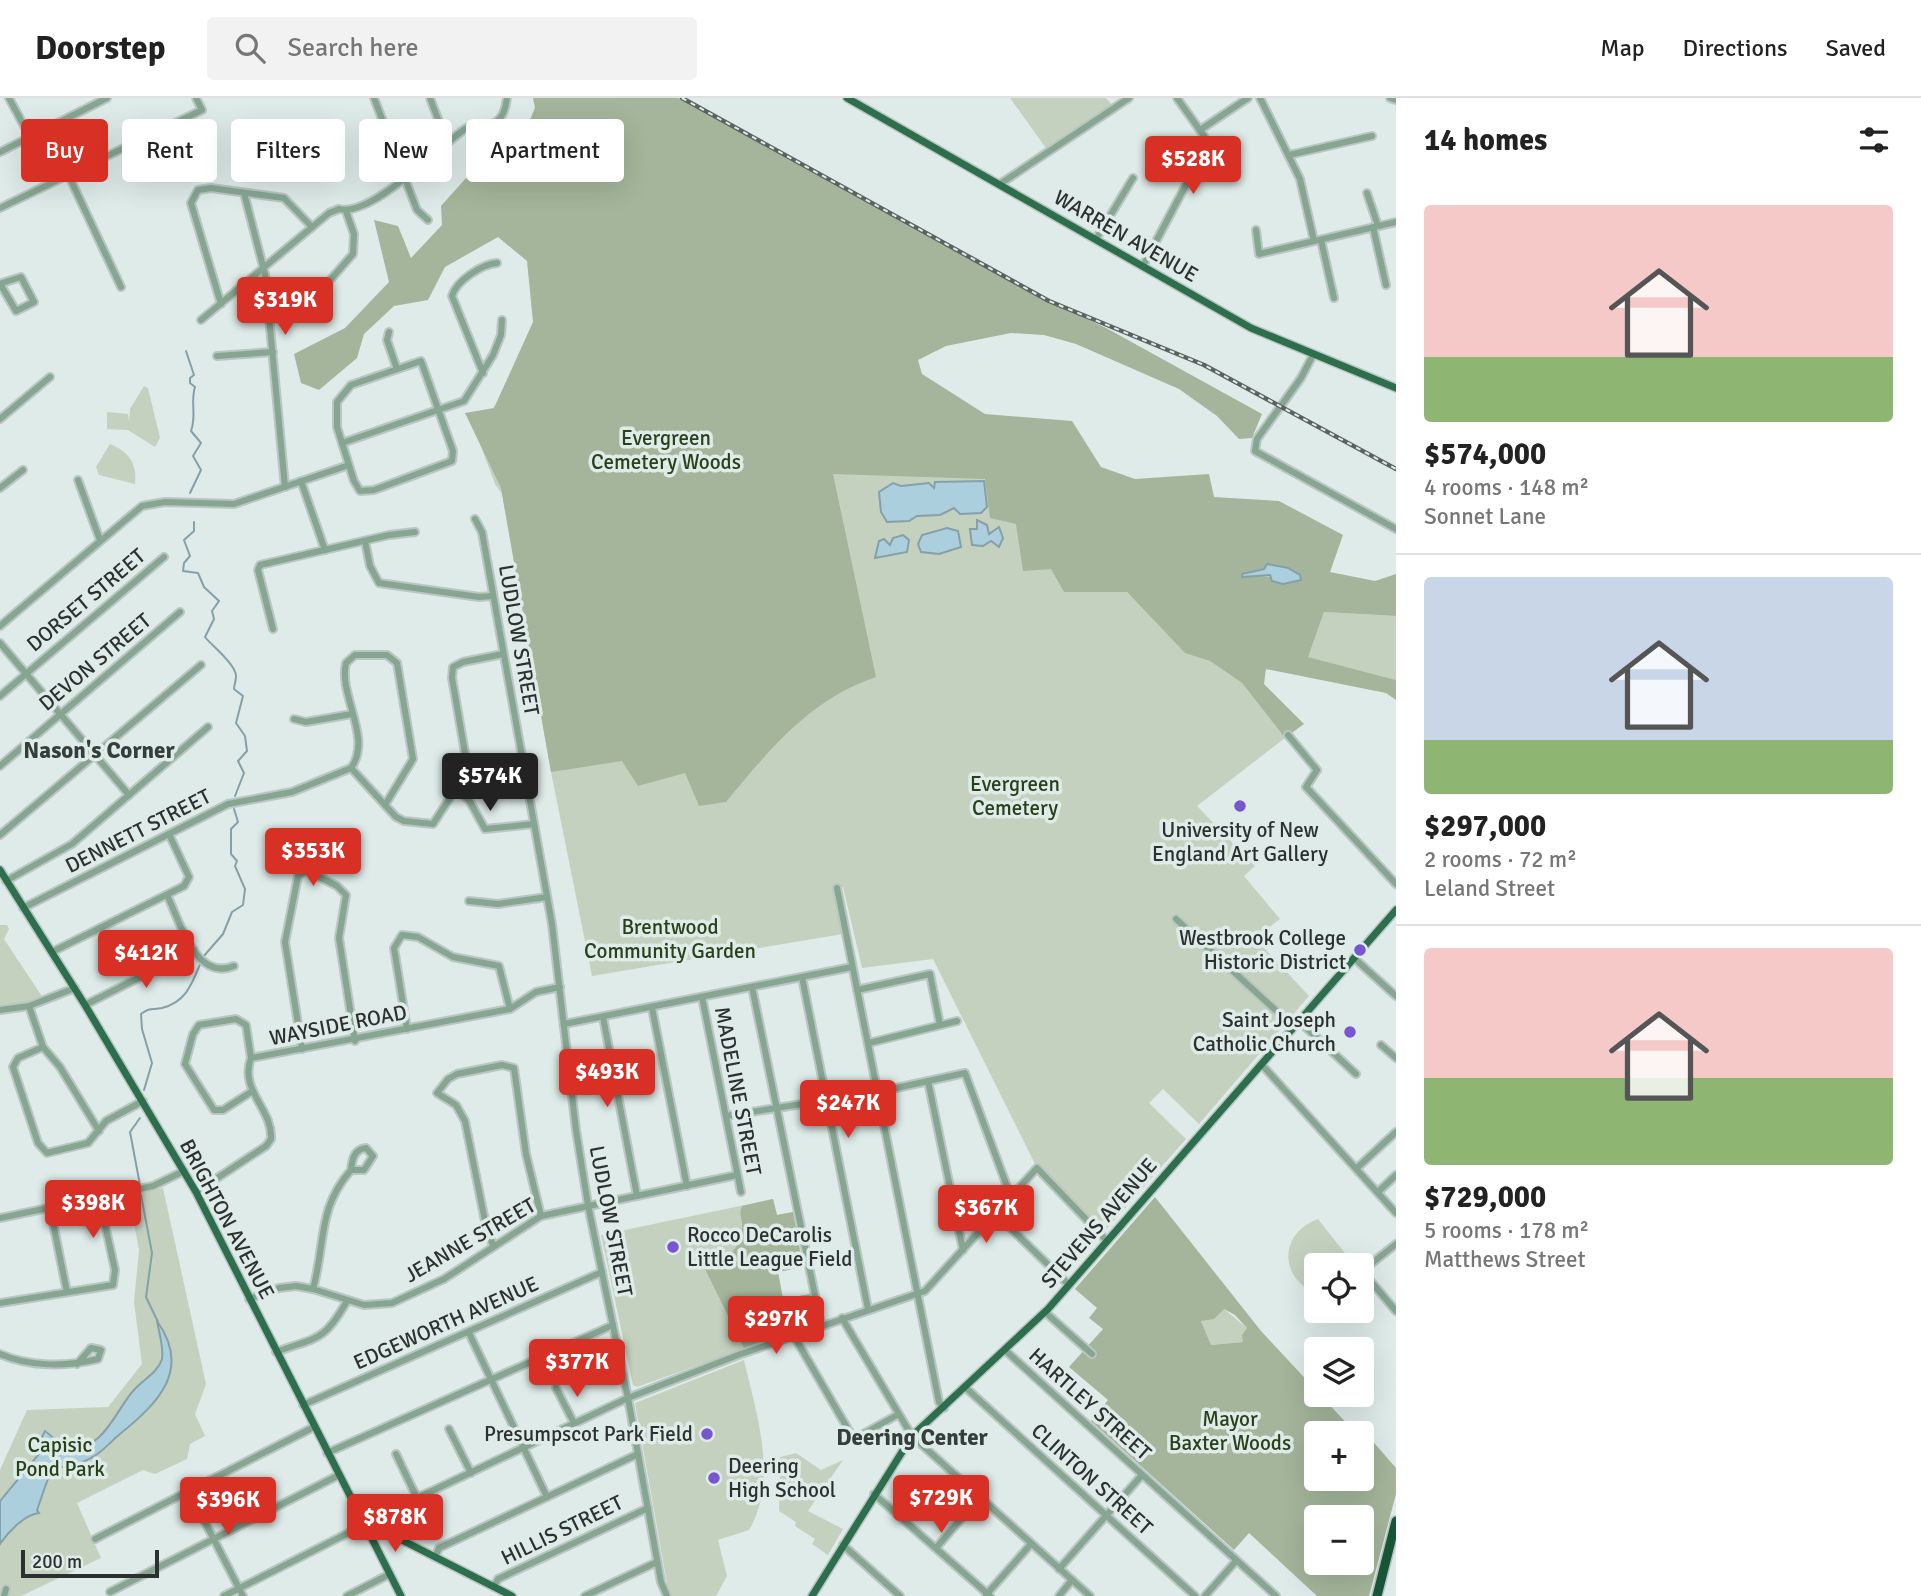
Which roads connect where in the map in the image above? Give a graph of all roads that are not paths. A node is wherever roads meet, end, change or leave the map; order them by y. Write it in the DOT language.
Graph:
graph roads {
  1 [pos="9,98"];
  2 [pos="107,98"];
  3 [pos="195,98"];
  4 [pos="374,98"];
  5 [pos="430,98"];
  6 [pos="508,98"];
  7 [pos="847,98"];
  8 [pos="1129,98"];
  9 [pos="1177,98"];
  10 [pos="1248,98"];
  11 [pos="1260,98"];
  12 [pos="1390,98"];
  13 [pos="1396,100"];
  14 [pos="66,119"];
  15 [pos="382,119"];
  16 [pos="438,119"];
  17 [pos="21,120"];
  18 [pos="1199,130"];
  19 [pos="1372,136"];
  20 [pos="452,139"];
  21 [pos="21,142"];
  22 [pos="0,152"];
  23 [pos="108,155"];
  24 [pos="1289,155"];
  25 [pos="1133,178"];
  26 [pos="52,182"];
  27 [pos="72,182"];
  28 [pos="400,182"];
  29 [pos="406,182"];
  30 [pos="1000,184"];
  31 [pos="244,193"];
  32 [pos="1367,193"];
  33 [pos="0,208"];
  34 [pos="346,211"];
  35 [pos="428,220"];
  36 [pos="1396,222"];
  37 [pos="313,227"];
  38 [pos="1375,227"];
  39 [pos="1256,230"];
  40 [pos="1096,239"];
  41 [pos="1317,241"];
  42 [pos="497,263"];
  43 [pos="1143,266"];
  44 [pos="264,268"];
  45 [pos="1,280"];
  46 [pos="1386,285"];
  47 [pos="121,287"];
  48 [pos="1334,298"];
  49 [pos="221,304"];
  50 [pos="269,319"];
  51 [pos="201,320"];
  52 [pos="502,320"];
  53 [pos="389,332"];
  54 [pos="272,352"];
  55 [pos="1312,355"];
  56 [pos="217,356"];
  57 [pos="397,369"];
  58 [pos="483,373"];
  59 [pos="50,377"];
  60 [pos="1396,388"];
  61 [pos="439,411"];
  62 [pos="0,419"];
  63 [pos="342,443"];
  64 [pos="349,465"];
  65 [pos="23,470"];
  66 [pos="78,480"];
  67 [pos="301,481"];
  68 [pos="285,487"];
  69 [pos="0,488"];
  70 [pos="475,519"];
  71 [pos="1396,529"];
  72 [pos="415,532"];
  73 [pos="100,541"];
  74 [pos="365,541"];
  75 [pos="325,550"];
  76 [pos="164,557"];
  77 [pos="493,596"];
  78 [pos="180,612"];
  79 [pos="0,626"];
  80 [pos="273,629"];
  81 [pos="0,643"];
  82 [pos="503,654"];
  83 [pos="201,665"];
  84 [pos="26,674"];
  85 [pos="0,696"];
  86 [pos="60,714"];
  87 [pos="352,714"];
  88 [pos="294,719"];
  89 [pos="208,727"];
  90 [pos="1288,735"];
  91 [pos="94,755"];
  92 [pos="0,766"];
  93 [pos="351,768"];
  94 [pos="457,791"];
  95 [pos="129,795"];
  96 [pos="385,805"];
  97 [pos="534,824"];
  98 [pos="0,835"];
  99 [pos="169,835"];
  100 [pos="0,870"];
  101 [pos="6,881"];
  102 [pos="1396,884"];
  103 [pos="836,888"];
  104 [pos="167,895"];
  105 [pos="547,897"];
  106 [pos="469,901"];
  107 [pos="23,908"];
  108 [pos="1396,910"];
  109 [pos="1176,919"];
  110 [pos="194,950"];
  111 [pos="52,952"];
  112 [pos="1354,958"];
  113 [pos="234,966"];
  114 [pos="852,967"];
  115 [pos="802,977"];
  116 [pos="560,987"];
  117 [pos="752,987"];
  118 [pos="75,988"];
  119 [pos="857,990"];
  120 [pos="1396,996"];
  121 [pos="702,997"];
  122 [pos="85,1005"];
  123 [pos="29,1006"];
  124 [pos="652,1007"];
  125 [pos="510,1009"];
  126 [pos="0,1010"];
  127 [pos="603,1017"];
  128 [pos="957,1021"];
  129 [pos="564,1024"];
  130 [pos="1297,1024"];
  131 [pos="940,1026"];
  132 [pos="407,1029"];
  133 [pos="355,1041"];
  134 [pos="869,1044"];
  135 [pos="1381,1045"];
  136 [pos="43,1047"];
  137 [pos="302,1049"];
  138 [pos="251,1058"];
  139 [pos="1396,1058"];
  140 [pos="1262,1065"];
  141 [pos="1356,1074"];
  142 [pos="928,1081"];
  143 [pos="251,1092"];
  144 [pos="878,1092"];
  145 [pos="826,1099"];
  146 [pos="143,1101"];
  147 [pos="776,1108"];
  148 [pos="726,1116"];
  149 [pos="99,1131"];
  150 [pos="1396,1132"];
  151 [pos="1357,1168"];
  152 [pos="351,1170"];
  153 [pos="184,1171"];
  154 [pos="737,1175"];
  155 [pos="1396,1175"];
  156 [pos="687,1186"];
  157 [pos="196,1192"];
  158 [pos="741,1192"];
  159 [pos="1378,1192"];
  160 [pos="637,1196"];
  161 [pos="99,1197"];
  162 [pos="1011,1197"];
  163 [pos="588,1205"];
  164 [pos="50,1208"];
  165 [pos="1396,1213"];
  166 [pos="996,1214"];
  167 [pos="541,1216"];
  168 [pos="0,1218"];
  169 [pos="1107,1241"];
  170 [pos="1396,1244"];
  171 [pos="493,1245"];
  172 [pos="963,1250"];
  173 [pos="1374,1261"];
  174 [pos="602,1272"];
  175 [pos="1069,1284"];
  176 [pos="1374,1285"];
  177 [pos="313,1289"];
  178 [pos="67,1292"];
  179 [pos="919,1293"];
  180 [pos="249,1299"];
  181 [pos="347,1301"];
  182 [pos="0,1303"];
  183 [pos="868,1309"];
  184 [pos="1396,1311"];
  185 [pos="1045,1312"];
  186 [pos="842,1318"];
  187 [pos="613,1325"];
  188 [pos="821,1325"];
  189 [pos="469,1333"];
  190 [pos="794,1336"];
  191 [pos="1006,1351"];
  192 [pos="276,1352"];
  193 [pos="0,1354"];
  194 [pos="1093,1354"];
  195 [pos="77,1363"];
  196 [pos="492,1381"];
  197 [pos="556,1388"];
  198 [pos="966,1388"];
  199 [pos="628,1398"];
  200 [pos="303,1405"];
  201 [pos="944,1408"];
  202 [pos="897,1415"];
  203 [pos="574,1423"];
  204 [pos="314,1427"];
  205 [pos="449,1429"];
  206 [pos="912,1436"];
  207 [pos="522,1447"];
  208 [pos="327,1453"];
  209 [pos="396,1454"];
  210 [pos="638,1454"];
  211 [pos="471,1473"];
  212 [pos="338,1475"];
  213 [pos="1142,1475"];
  214 [pos="189,1491"];
  215 [pos="874,1494"];
  216 [pos="547,1497"];
  217 [pos="417,1498"];
  218 [pos="979,1498"];
  219 [pos="648,1508"];
  220 [pos="1107,1516"];
  221 [pos="1396,1521"];
  222 [pos="365,1525"];
  223 [pos="214,1538"];
  224 [pos="95,1539"];
  225 [pos="1031,1544"];
  226 [pos="843,1545"];
  227 [pos="936,1548"];
  228 [pos="435,1557"];
  229 [pos="1236,1561"];
  230 [pos="657,1562"];
  231 [pos="1059,1569"];
  232 [pos="390,1574"];
  233 [pos="1072,1580"];
  234 [pos="494,1587"];
  235 [pos="239,1588"];
  236 [pos="110,1592"];
  237 [pos="987,1595"];
  238 [pos="224,1596"];
  239 [pos="243,1596"];
  240 [pos="347,1596"];
  241 [pos="401,1596"];
  242 [pos="512,1596"];
  243 [pos="585,1596"];
  244 [pos="667,1596"];
  245 [pos="812,1596"];
  246 [pos="900,1596"];
  247 [pos="1059,1596"];
  248 [pos="1090,1596"];
  249 [pos="1195,1596"];
  250 [pos="1205,1596"];
  251 [pos="1276,1596"];
  252 [pos="1377,1596"];
  1 -- 17 [label="street"];
  2 -- 14 [label="street"];
  3 -- 23 [label="street"];
  4 -- 15 [label="street"];
  5 -- 16 [label="street"];
  6 -- 20 [label="street"];
  7 -- 30 [label="main road, WARREN AVENUE"];
  8 -- 30 [label="street"];
  9 -- 18 [label="street"];
  10 -- 18 [label="street"];
  11 -- 24 [label="street"];
  12 -- 13 [label="street"];
  18 -- 43 [label="street"];
  19 -- 24 [label="street"];
  21 -- 22 [label="street"];
  24 -- 41 [label="street"];
  25 -- 40 [label="street"];
  26 -- 33 [label="street"];
  27 -- 47 [label="street"];
  28 -- 34 [label="street"];
  29 -- 35 [label="street"];
  30 -- 40 [label="main road, WARREN AVENUE"];
  31 -- 37 [label="street"];
  31 -- 44 [label="street"];
  31 -- 49 [label="street"];
  32 -- 38 [label="street"];
  34 -- 37 [label="street"];
  34 -- 50 [label="street"];
  36 -- 38 [label="street"];
  37 -- 44 [label="street"];
  38 -- 41 [label="street"];
  38 -- 46 [label="street"];
  39 -- 41 [label="street"];
  40 -- 43 [label="main road, WARREN AVENUE"];
  41 -- 48 [label="street"];
  42 -- 58 [label="street"];
  43 -- 55 [label="main road, WARREN AVENUE"];
  44 -- 49 [label="street"];
  44 -- 50 [label="street"];
  45 -- 45 [label="street"];
  49 -- 51 [label="street"];
  50 -- 54 [label="street"];
  52 -- 58 [label="street"];
  53 -- 57 [label="street"];
  54 -- 56 [label="street"];
  54 -- 68 [label="street"];
  55 -- 60 [label="main road, WARREN AVENUE"];
  55 -- 71 [label="street"];
  57 -- 61 [label="street"];
  57 -- 63 [label="street"];
  58 -- 61 [label="street"];
  59 -- 62 [label="street"];
  61 -- 63 [label="street"];
  61 -- 64 [label="street"];
  63 -- 64 [label="street"];
  64 -- 67 [label="street"];
  65 -- 69 [label="street"];
  66 -- 73 [label="street"];
  67 -- 68 [label="street"];
  67 -- 75 [label="street"];
  68 -- 73 [label="street"];
  70 -- 77 [label="street, LUDLOW STREET"];
  72 -- 74 [label="street"];
  73 -- 79 [label="street"];
  74 -- 75 [label="street"];
  74 -- 77 [label="street"];
  75 -- 80 [label="street"];
  76 -- 84 [label="street, DORSET STREET"];
  77 -- 82 [label="street, LUDLOW STREET"];
  78 -- 86 [label="street, DEVON STREET"];
  81 -- 84 [label="street"];
  82 -- 94 [label="street"];
  82 -- 97 [label="street, LUDLOW STREET"];
  83 -- 91 [label="street"];
  84 -- 85 [label="street, DORSET STREET"];
  84 -- 86 [label="street"];
  86 -- 91 [label="street"];
  86 -- 92 [label="street, DEVON STREET"];
  87 -- 88 [label="street"];
  87 -- 93 [label="street"];
  87 -- 96 [label="street"];
  89 -- 95 [label="street"];
  90 -- 102 [label="street"];
  91 -- 95 [label="street"];
  91 -- 98 [label="street"];
  93 -- 96 [label="street"];
  93 -- 99 [label="street, DENNETT STREET"];
  94 -- 96 [label="street"];
  94 -- 97 [label="street"];
  95 -- 101 [label="street"];
  97 -- 105 [label="street, LUDLOW STREET"];
  99 -- 104 [label="street"];
  99 -- 107 [label="street, DENNETT STREET"];
  100 -- 101 [label="main road, BRIGHTON AVENUE"];
  101 -- 107 [label="main road, BRIGHTON AVENUE"];
  103 -- 114 [label="street"];
  104 -- 110 [label="street"];
  104 -- 111 [label="street"];
  105 -- 106 [label="street"];
  105 -- 116 [label="street, LUDLOW STREET"];
  107 -- 111 [label="main road, BRIGHTON AVENUE"];
  108 -- 112 [label="main road, STEVENS AVENUE"];
  109 -- 130 [label="street"];
  110 -- 113 [label="street"];
  110 -- 122 [label="street"];
  111 -- 118 [label="main road, BRIGHTON AVENUE"];
  112 -- 120 [label="street"];
  112 -- 130 [label="main road, STEVENS AVENUE"];
  114 -- 115 [label="street"];
  114 -- 119 [label="street"];
  115 -- 117 [label="street"];
  115 -- 145 [label="street"];
  116 -- 125 [label="street, WAYSIDE ROAD"];
  116 -- 129 [label="street, LUDLOW STREET"];
  117 -- 121 [label="street"];
  117 -- 147 [label="street"];
  118 -- 122 [label="main road, BRIGHTON AVENUE"];
  118 -- 123 [label="street"];
  119 -- 131 [label="street"];
  119 -- 134 [label="street"];
  121 -- 124 [label="street"];
  121 -- 148 [label="street, MADELINE STREET"];
  122 -- 146 [label="main road, BRIGHTON AVENUE"];
  123 -- 126 [label="street"];
  123 -- 136 [label="street"];
  124 -- 127 [label="street"];
  124 -- 156 [label="street"];
  125 -- 132 [label="street, WAYSIDE ROAD"];
  125 -- 132 [label="street"];
  127 -- 129 [label="street"];
  127 -- 160 [label="street"];
  128 -- 131 [label="street"];
  129 -- 163 [label="street, LUDLOW STREET"];
  130 -- 140 [label="main road, STEVENS AVENUE"];
  130 -- 141 [label="street"];
  131 -- 134 [label="street"];
  132 -- 133 [label="street, WAYSIDE ROAD"];
  133 -- 137 [label="street, WAYSIDE ROAD"];
  133 -- 137 [label="street"];
  134 -- 144 [label="street"];
  135 -- 139 [label="street"];
  136 -- 149 [label="street"];
  136 -- 149 [label="street"];
  137 -- 138 [label="street, WAYSIDE ROAD"];
  138 -- 143 [label="street, WAYSIDE ROAD"];
  138 -- 143 [label="street"];
  140 -- 151 [label="street"];
  140 -- 169 [label="main road, STEVENS AVENUE"];
  142 -- 144 [label="street"];
  142 -- 162 [label="street"];
  142 -- 172 [label="street"];
  143 -- 157 [label="street, WAYSIDE ROAD"];
  144 -- 145 [label="street"];
  144 -- 179 [label="street"];
  145 -- 147 [label="street"];
  145 -- 183 [label="street"];
  146 -- 149 [label="street"];
  146 -- 153 [label="main road, BRIGHTON AVENUE"];
  147 -- 148 [label="street"];
  147 -- 188 [label="street"];
  148 -- 154 [label="street, MADELINE STREET"];
  150 -- 151 [label="street"];
  151 -- 159 [label="street"];
  152 -- 177 [label="street"];
  153 -- 157 [label="main road, BRIGHTON AVENUE"];
  153 -- 161 [label="street"];
  154 -- 156 [label="street, JEANNE STREET"];
  154 -- 158 [label="street, MADELINE STREET"];
  155 -- 159 [label="street"];
  156 -- 160 [label="street, JEANNE STREET"];
  157 -- 180 [label="main road, BRIGHTON AVENUE"];
  159 -- 165 [label="street"];
  160 -- 163 [label="street, JEANNE STREET"];
  161 -- 164 [label="street"];
  161 -- 178 [label="street"];
  162 -- 166 [label="street"];
  162 -- 169 [label="street"];
  163 -- 167 [label="street, JEANNE STREET"];
  163 -- 174 [label="street, LUDLOW STREET"];
  164 -- 168 [label="street"];
  164 -- 178 [label="street"];
  166 -- 172 [label="street"];
  166 -- 175 [label="street"];
  167 -- 171 [label="street, JEANNE STREET"];
  167 -- 171 [label="street"];
  169 -- 175 [label="main road, STEVENS AVENUE"];
  170 -- 173 [label="street"];
  171 -- 181 [label="street, JEANNE STREET"];
  172 -- 179 [label="street"];
  174 -- 187 [label="street, LUDLOW STREET"];
  174 -- 189 [label="street, EDGEWORTH AVENUE"];
  175 -- 185 [label="main road, STEVENS AVENUE"];
  176 -- 184 [label="street"];
  177 -- 180 [label="street, JEANNE STREET"];
  177 -- 181 [label="street, JEANNE STREET"];
  178 -- 182 [label="street"];
  179 -- 183 [label="street"];
  179 -- 201 [label="street"];
  180 -- 192 [label="main road, BRIGHTON AVENUE"];
  181 -- 192 [label="street"];
  183 -- 186 [label="street"];
  185 -- 191 [label="main road, STEVENS AVENUE"];
  185 -- 194 [label="street"];
  186 -- 188 [label="street"];
  186 -- 202 [label="street"];
  187 -- 196 [label="street"];
  187 -- 199 [label="street, LUDLOW STREET"];
  188 -- 190 [label="street"];
  189 -- 196 [label="street"];
  189 -- 200 [label="street, EDGEWORTH AVENUE"];
  190 -- 199 [label="street"];
  190 -- 202 [label="street"];
  191 -- 198 [label="main road, STEVENS AVENUE"];
  191 -- 213 [label="street, HARTLEY STREET"];
  192 -- 200 [label="main road, BRIGHTON AVENUE"];
  193 -- 195 [label="street"];
  196 -- 207 [label="street"];
  196 -- 208 [label="street"];
  197 -- 203 [label="street"];
  198 -- 201 [label="main road, STEVENS AVENUE"];
  198 -- 220 [label="street, CLINTON STREET"];
  199 -- 203 [label="street"];
  199 -- 210 [label="street, LUDLOW STREET"];
  200 -- 204 [label="main road, BRIGHTON AVENUE"];
  201 -- 206 [label="main road, STEVENS AVENUE"];
  202 -- 206 [label="street"];
  203 -- 207 [label="street"];
  204 -- 208 [label="main road, BRIGHTON AVENUE"];
  204 -- 214 [label="street"];
  205 -- 211 [label="street"];
  206 -- 215 [label="main road, STEVENS AVENUE"];
  206 -- 218 [label="street"];
  207 -- 211 [label="street"];
  207 -- 216 [label="street"];
  208 -- 212 [label="main road, BRIGHTON AVENUE"];
  209 -- 217 [label="street"];
  210 -- 216 [label="street"];
  210 -- 219 [label="street, LUDLOW STREET"];
  211 -- 217 [label="street"];
  212 -- 222 [label="main road, BRIGHTON AVENUE"];
  212 -- 223 [label="street"];
  213 -- 220 [label="street"];
  213 -- 229 [label="street, HARTLEY STREET"];
  214 -- 223 [label="street"];
  214 -- 224 [label="street"];
  215 -- 226 [label="main road, STEVENS AVENUE"];
  215 -- 227 [label="street"];
  216 -- 228 [label="street"];
  217 -- 222 [label="street"];
  218 -- 225 [label="street"];
  218 -- 227 [label="street"];
  219 -- 230 [label="street, LUDLOW STREET"];
  219 -- 234 [label="street, HILLIS STREET"];
  220 -- 231 [label="street"];
  220 -- 249 [label="street, CLINTON STREET"];
  221 -- 252 [label="highway"];
  222 -- 228 [label="main road"];
  222 -- 232 [label="main road, BRIGHTON AVENUE"];
  222 -- 235 [label="street"];
  223 -- 235 [label="street"];
  223 -- 236 [label="street"];
  225 -- 231 [label="street"];
  225 -- 237 [label="street"];
  226 -- 245 [label="main road, STEVENS AVENUE"];
  226 -- 246 [label="street"];
  227 -- 237 [label="street"];
  228 -- 234 [label="main road"];
  229 -- 250 [label="street"];
  229 -- 251 [label="street, HARTLEY STREET"];
  230 -- 243 [label="street"];
  230 -- 244 [label="street, LUDLOW STREET"];
  231 -- 233 [label="street"];
  232 -- 240 [label="street"];
  232 -- 241 [label="main road, BRIGHTON AVENUE"];
  233 -- 247 [label="street"];
  233 -- 248 [label="street"];
  234 -- 242 [label="main road"];
  235 -- 238 [label="street"];
  235 -- 239 [label="street"];
}
